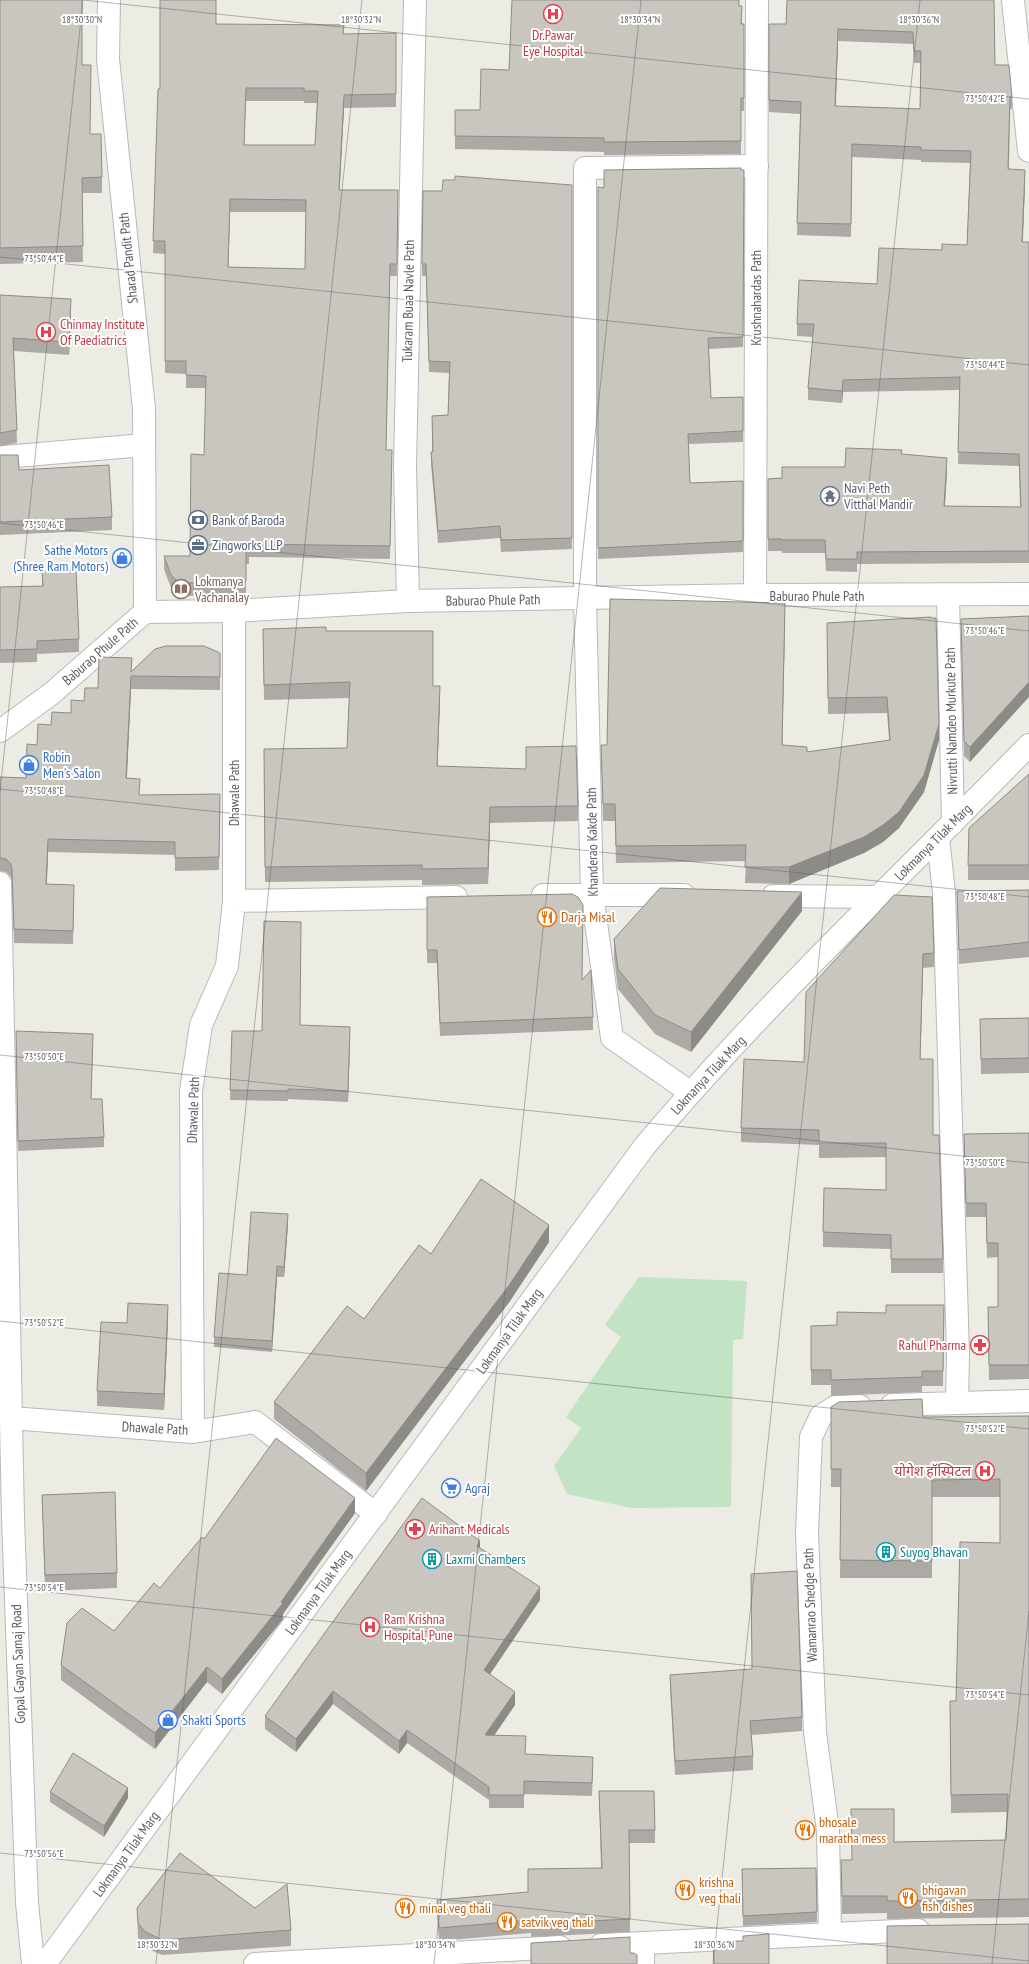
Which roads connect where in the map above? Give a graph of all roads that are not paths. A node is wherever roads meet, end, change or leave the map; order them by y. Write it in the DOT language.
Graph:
graph roads {
  1 [pos="109,0"];
  2 [pos="415,0"];
  3 [pos="757,0"];
  4 [pos="1013,0"];
  5 [pos="1029,151"];
  6 [pos="757,166"];
  7 [pos="144,445"];
  8 [pos="4,456"];
  9 [pos="1029,594"];
  10 [pos="755,595"];
  11 [pos="948,595"];
  12 [pos="585,598"];
  13 [pos="408,601"];
  14 [pos="234,611"];
  15 [pos="145,612"];
  16 [pos="0,731"];
  17 [pos="1029,745"];
  18 [pos="954,823"];
  19 [pos="938,838"];
  20 [pos="0,883"];
  21 [pos="944,893"];
  22 [pos="967,893"];
  23 [pos="592,894"];
  24 [pos="703,895"];
  25 [pos="473,896"];
  26 [pos="520,896"];
  27 [pos="750,896"];
  28 [pos="877,897"];
  29 [pos="234,901"];
  30 [pos="690,1092"];
  31 [pos="1029,1401"];
  32 [pos="957,1402"];
  33 [pos="11,1418"];
  34 [pos="194,1432"];
  35 [pos="376,1514"];
  36 [pos="6,1518"];
  37 [pos="939,1930"];
  38 [pos="830,1934"];
  39 [pos="643,1954"];
  40 [pos="33,1964"];
  41 [pos="45,1964"];
  42 [pos="255,1964"];
  1 -- 7 [label="street, Sharad Pandit Path"];
  2 -- 13 [label="street, Tukaram Buaa Navle Path"];
  3 -- 6 [label="street, Krushnahardas Path"];
  4 -- 5 [label="street"];
  6 -- 10 [label="street, Krushnahardas Path"];
  6 -- 12 [label="street, Khanderao Kakde Path"];
  7 -- 8 [label="street"];
  7 -- 15 [label="street, Sharad Pandit Path"];
  9 -- 11 [label="street, Baburao Phule Path"];
  10 -- 11 [label="street, Baburao Phule Path"];
  10 -- 12 [label="street, Baburao Phule Path"];
  11 -- 18 [label="street, Nivrutti Namdeo Murkute Path"];
  12 -- 13 [label="street, Baburao Phule Path"];
  12 -- 23 [label="street, Khanderao Kakde Path"];
  13 -- 14 [label="street, Baburao Phule Path"];
  14 -- 15 [label="street, Baburao Phule Path"];
  14 -- 29 [label="street, Dhawale Path"];
  15 -- 16 [label="street, Baburao Phule Path"];
  17 -- 18 [label="street, Lokmanya Tilak Marg"];
  18 -- 19 [label="street, Lokmanya Tilak Marg"];
  19 -- 21 [label="street"];
  19 -- 28 [label="street, Lokmanya Tilak Marg"];
  20 -- 33 [label="street, Gopal Gayan Samaj Road"];
  21 -- 22 [label="street"];
  21 -- 32 [label="street"];
  23 -- 24 [label="street"];
  23 -- 26 [label="street"];
  23 -- 30 [label="street, Khanderao Kakde Path"];
  25 -- 29 [label="street"];
  27 -- 28 [label="street"];
  28 -- 30 [label="street, Lokmanya Tilak Marg"];
  29 -- 34 [label="street, Dhawale Path"];
  30 -- 35 [label="street, Lokmanya Tilak Marg"];
  31 -- 32 [label="street, Wamanrao Shedge Path"];
  32 -- 38 [label="street, Wamanrao Shedge Path"];
  33 -- 34 [label="street, Dhawale Path"];
  33 -- 36 [label="street, Gopal Gayan Samaj Road"];
  34 -- 35 [label="street"];
  35 -- 41 [label="street, Lokmanya Tilak Marg"];
  36 -- 40 [label="street, Gopal Gayan Samaj Road"];
  37 -- 38 [label="street"];
  38 -- 39 [label="street"];
  39 -- 42 [label="street"];
}
